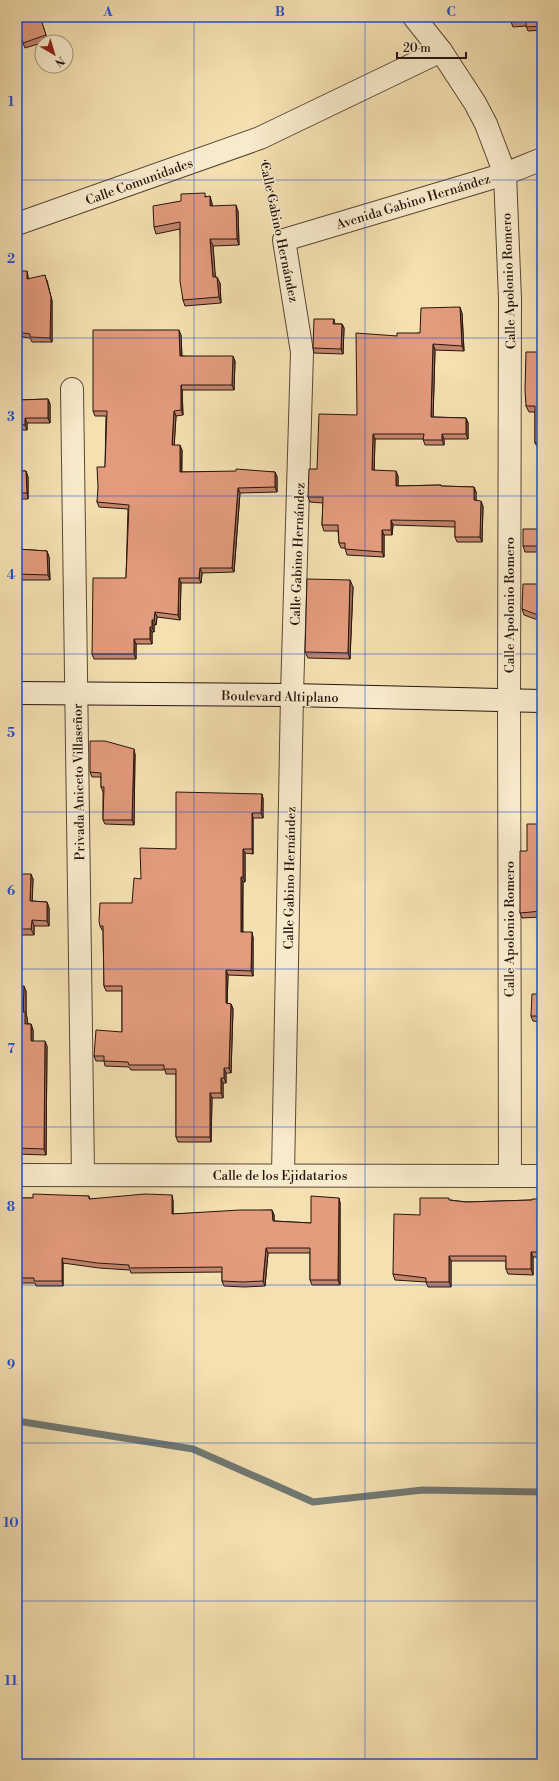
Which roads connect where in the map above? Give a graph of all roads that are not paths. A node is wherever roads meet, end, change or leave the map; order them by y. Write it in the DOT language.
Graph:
graph roads {
  1 [pos="414,17"];
  2 [pos="441,51"];
  3 [pos="542,159"];
  4 [pos="505,174"];
  5 [pos="17,224"];
  6 [pos="284,240"];
  7 [pos="72,389"];
  8 [pos="17,693"];
  9 [pos="76,694"];
  10 [pos="292,695"];
  11 [pos="509,700"];
  12 [pos="542,701"];
  13 [pos="283,1174"];
  14 [pos="17,1175"];
  15 [pos="83,1175"];
  16 [pos="510,1176"];
  17 [pos="542,1176"];
  1 -- 2 [label="street, Calle Apolonio Romero"];
  2 -- 4 [label="street, Calle Apolonio Romero"];
  2 -- 5 [label="street, Calle Comunidades"];
  3 -- 4 [label="street, Avenida Gabino Hernández"];
  4 -- 6 [label="street, Avenida Gabino Hernández"];
  4 -- 11 [label="street, Calle Apolonio Romero"];
  6 -- 10 [label="street, Calle Gabino Hernández"];
  7 -- 9 [label="street, Privada Aniceto Villaseñor"];
  8 -- 9 [label="street, Boulevard Altiplano"];
  9 -- 10 [label="street, Boulevard Altiplano"];
  9 -- 15 [label="street, Privada Aniceto Villaseñor"];
  10 -- 11 [label="street, Boulevard Altiplano"];
  10 -- 13 [label="street, Calle Gabino Hernández"];
  11 -- 12 [label="street, Boulevard Altiplano"];
  11 -- 16 [label="street, Calle Apolonio Romero"];
  13 -- 15 [label="street, Calle de los Ejidatarios"];
  13 -- 16 [label="street, Calle de los Ejidatarios"];
  14 -- 15 [label="street, Calle de los Ejidatarios"];
  16 -- 17 [label="street, Calle de los Ejidatarios"];
}
